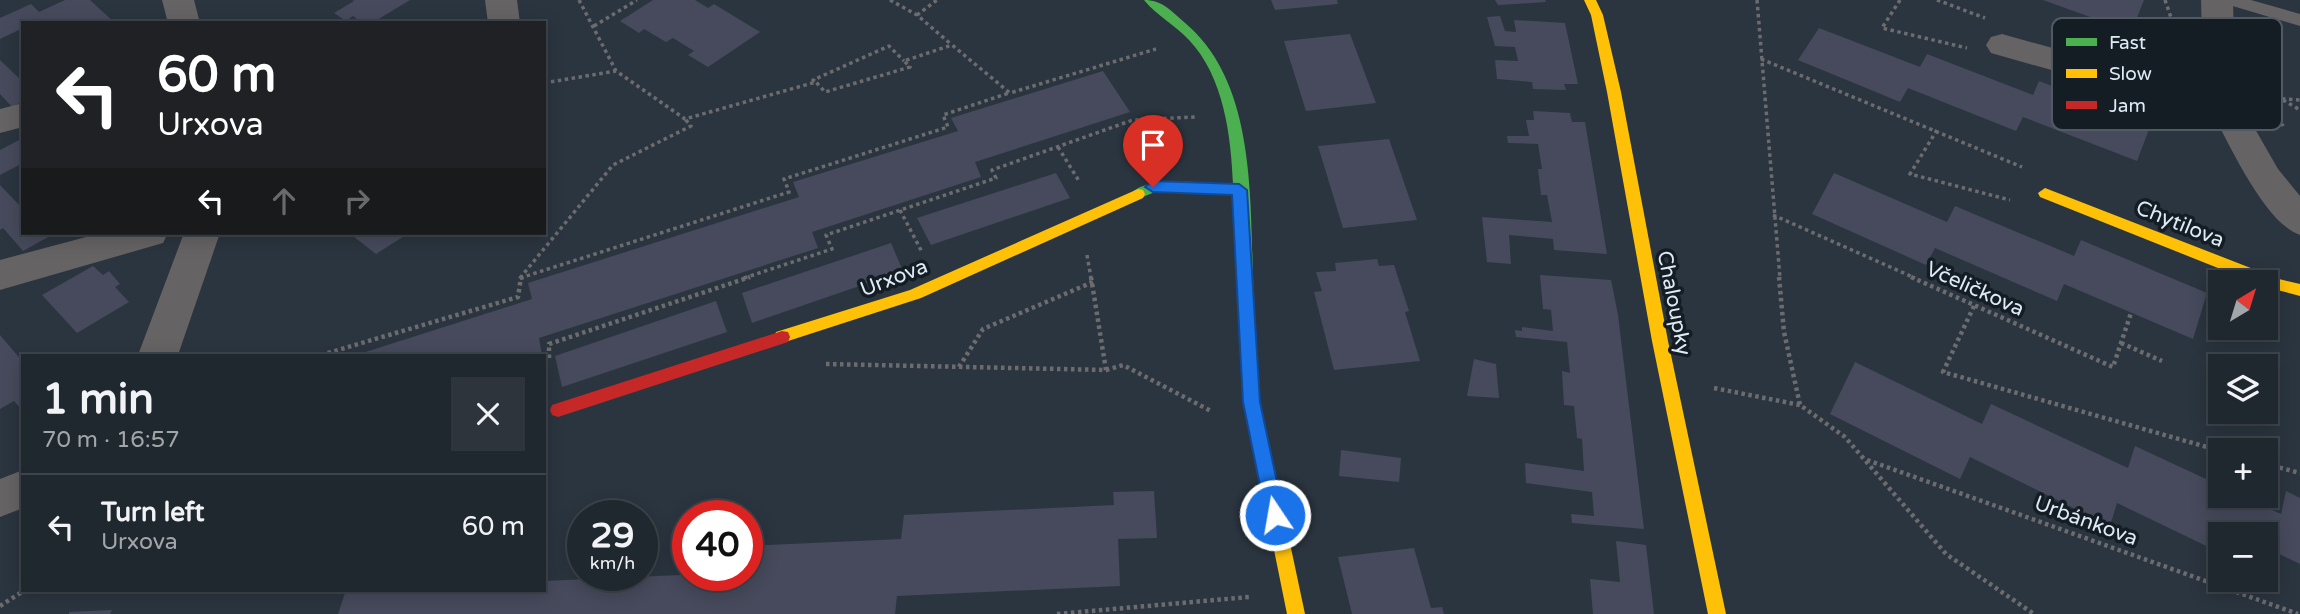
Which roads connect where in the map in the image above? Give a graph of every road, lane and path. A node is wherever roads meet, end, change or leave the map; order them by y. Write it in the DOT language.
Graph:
graph roads {
  1 [pos="178,0"];
  2 [pos="501,0"];
  3 [pos="579,0"];
  4 [pos="637,0"];
  5 [pos="890,0"];
  6 [pos="937,0"];
  7 [pos="1150,0"];
  8 [pos="1590,0"];
  9 [pos="1757,0"];
  10 [pos="1900,0"];
  11 [pos="2217,0"];
  12 [pos="2232,0"];
  13 [pos="917,15"];
  14 [pos="2217,18"];
  15 [pos="2300,20"];
  16 [pos="183,21"];
  17 [pos="504,21"];
  18 [pos="594,26"];
  19 [pos="2002,45"];
  20 [pos="952,46"];
  21 [pos="1160,48"];
  22 [pos="1969,48"];
  23 [pos="1761,59"];
  24 [pos="2052,59"];
  25 [pos="904,61"];
  26 [pos="616,71"];
  27 [pos="816,82"];
  28 [pos="546,83"];
  29 [pos="1010,93"];
  30 [pos="2282,99"];
  31 [pos="2300,100"];
  32 [pos="2300,110"];
  33 [pos="21,116"];
  34 [pos="1200,117"];
  35 [pos="685,119"];
  36 [pos="0,121"];
  37 [pos="2282,125"];
  38 [pos="1937,130"];
  39 [pos="2238,130"];
  40 [pos="2287,134"];
  41 [pos="1239,190"];
  42 [pos="2045,193"];
  43 [pos="900,210"];
  44 [pos="1772,214"];
  45 [pos="1080,220"];
  46 [pos="2300,221"];
  47 [pos="143,235"];
  48 [pos="201,235"];
  49 [pos="0,275"];
  50 [pos="520,278"];
  51 [pos="1093,282"];
  52 [pos="938,284"];
  53 [pos="2300,290"];
  54 [pos="1974,306"];
  55 [pos="2131,313"];
  56 [pos="2121,343"];
  57 [pos="761,346"];
  58 [pos="158,354"];
  59 [pos="324,354"];
  60 [pos="546,361"];
  61 [pos="2162,361"];
  62 [pos="959,368"];
  63 [pos="1106,370"];
  64 [pos="1668,381"];
  65 [pos="1800,405"];
  66 [pos="558,410"];
  67 [pos="1220,415"];
  68 [pos="2208,447"];
  69 [pos="1864,459"];
  70 [pos="2278,467"];
  71 [pos="2300,473"];
  72 [pos="21,490"];
  73 [pos="0,498"];
  74 [pos="22,592"];
  75 [pos="1254,596"];
  76 [pos="0,606"];
  77 [pos="1057,614"];
  78 [pos="1296,614"];
  79 [pos="1717,614"];
  80 [pos="2034,614"];
  81 [pos="2298,614"];
  1 -- 16 [label="street"];
  2 -- 17 [label="street"];
  3 -- 18 [label="path"];
  4 -- 18 [label="path"];
  5 -- 13 [label="path"];
  6 -- 13 [label="path"];
  7 -- 41 [label="street"];
  8 -- 64 [label="street, Chaloupky"];
  9 -- 23 [label="path"];
  10 -- 22 [label="path"];
  11 -- 14 [label="street"];
  12 -- 15 [label="lane"];
  13 -- 20 [label="path"];
  18 -- 26 [label="path"];
  19 -- 24 [label="street"];
  20 -- 25 [label="path"];
  20 -- 29 [label="path"];
  21 -- 29 [label="path"];
  23 -- 38 [label="path"];
  23 -- 44 [label="path"];
  25 -- 27 [label="path"];
  25 -- 27 [label="path"];
  26 -- 28 [label="path"];
  26 -- 35 [label="path"];
  27 -- 35 [label="path"];
  29 -- 50 [label="path"];
  30 -- 31 [label="path"];
  30 -- 32 [label="path"];
  33 -- 36 [label="street"];
  34 -- 43 [label="path"];
  35 -- 50 [label="path"];
  37 -- 40 [label="path"];
  38 -- 42 [label="path"];
  38 -- 42 [label="path"];
  39 -- 46 [label="street"];
  41 -- 45 [label="street, Urxova"];
  41 -- 78 [label="street"];
  42 -- 53 [label="street, Chytilova"];
  43 -- 52 [label="path"];
  43 -- 60 [label="path"];
  44 -- 54 [label="path, Včeličkova"];
  44 -- 65 [label="path"];
  45 -- 51 [label="path"];
  45 -- 52 [label="street, Urxova"];
  47 -- 49 [label="street"];
  48 -- 58 [label="street"];
  50 -- 59 [label="path"];
  51 -- 62 [label="path"];
  51 -- 63 [label="path"];
  52 -- 57 [label="street, Urxova"];
  54 -- 56 [label="path, Včeličkova"];
  54 -- 68 [label="path"];
  55 -- 56 [label="path, Včeličkova"];
  56 -- 61 [label="path"];
  57 -- 62 [label="path"];
  57 -- 66 [label="street, Urxova"];
  62 -- 63 [label="path"];
  63 -- 67 [label="path"];
  64 -- 65 [label="path"];
  64 -- 79 [label="street, Chaloupky"];
  65 -- 69 [label="path"];
  69 -- 80 [label="path"];
  69 -- 81 [label="path, Urbánkova"];
  70 -- 71 [label="path"];
  72 -- 73 [label="street"];
  74 -- 76 [label="path"];
  75 -- 77 [label="path"];
}
